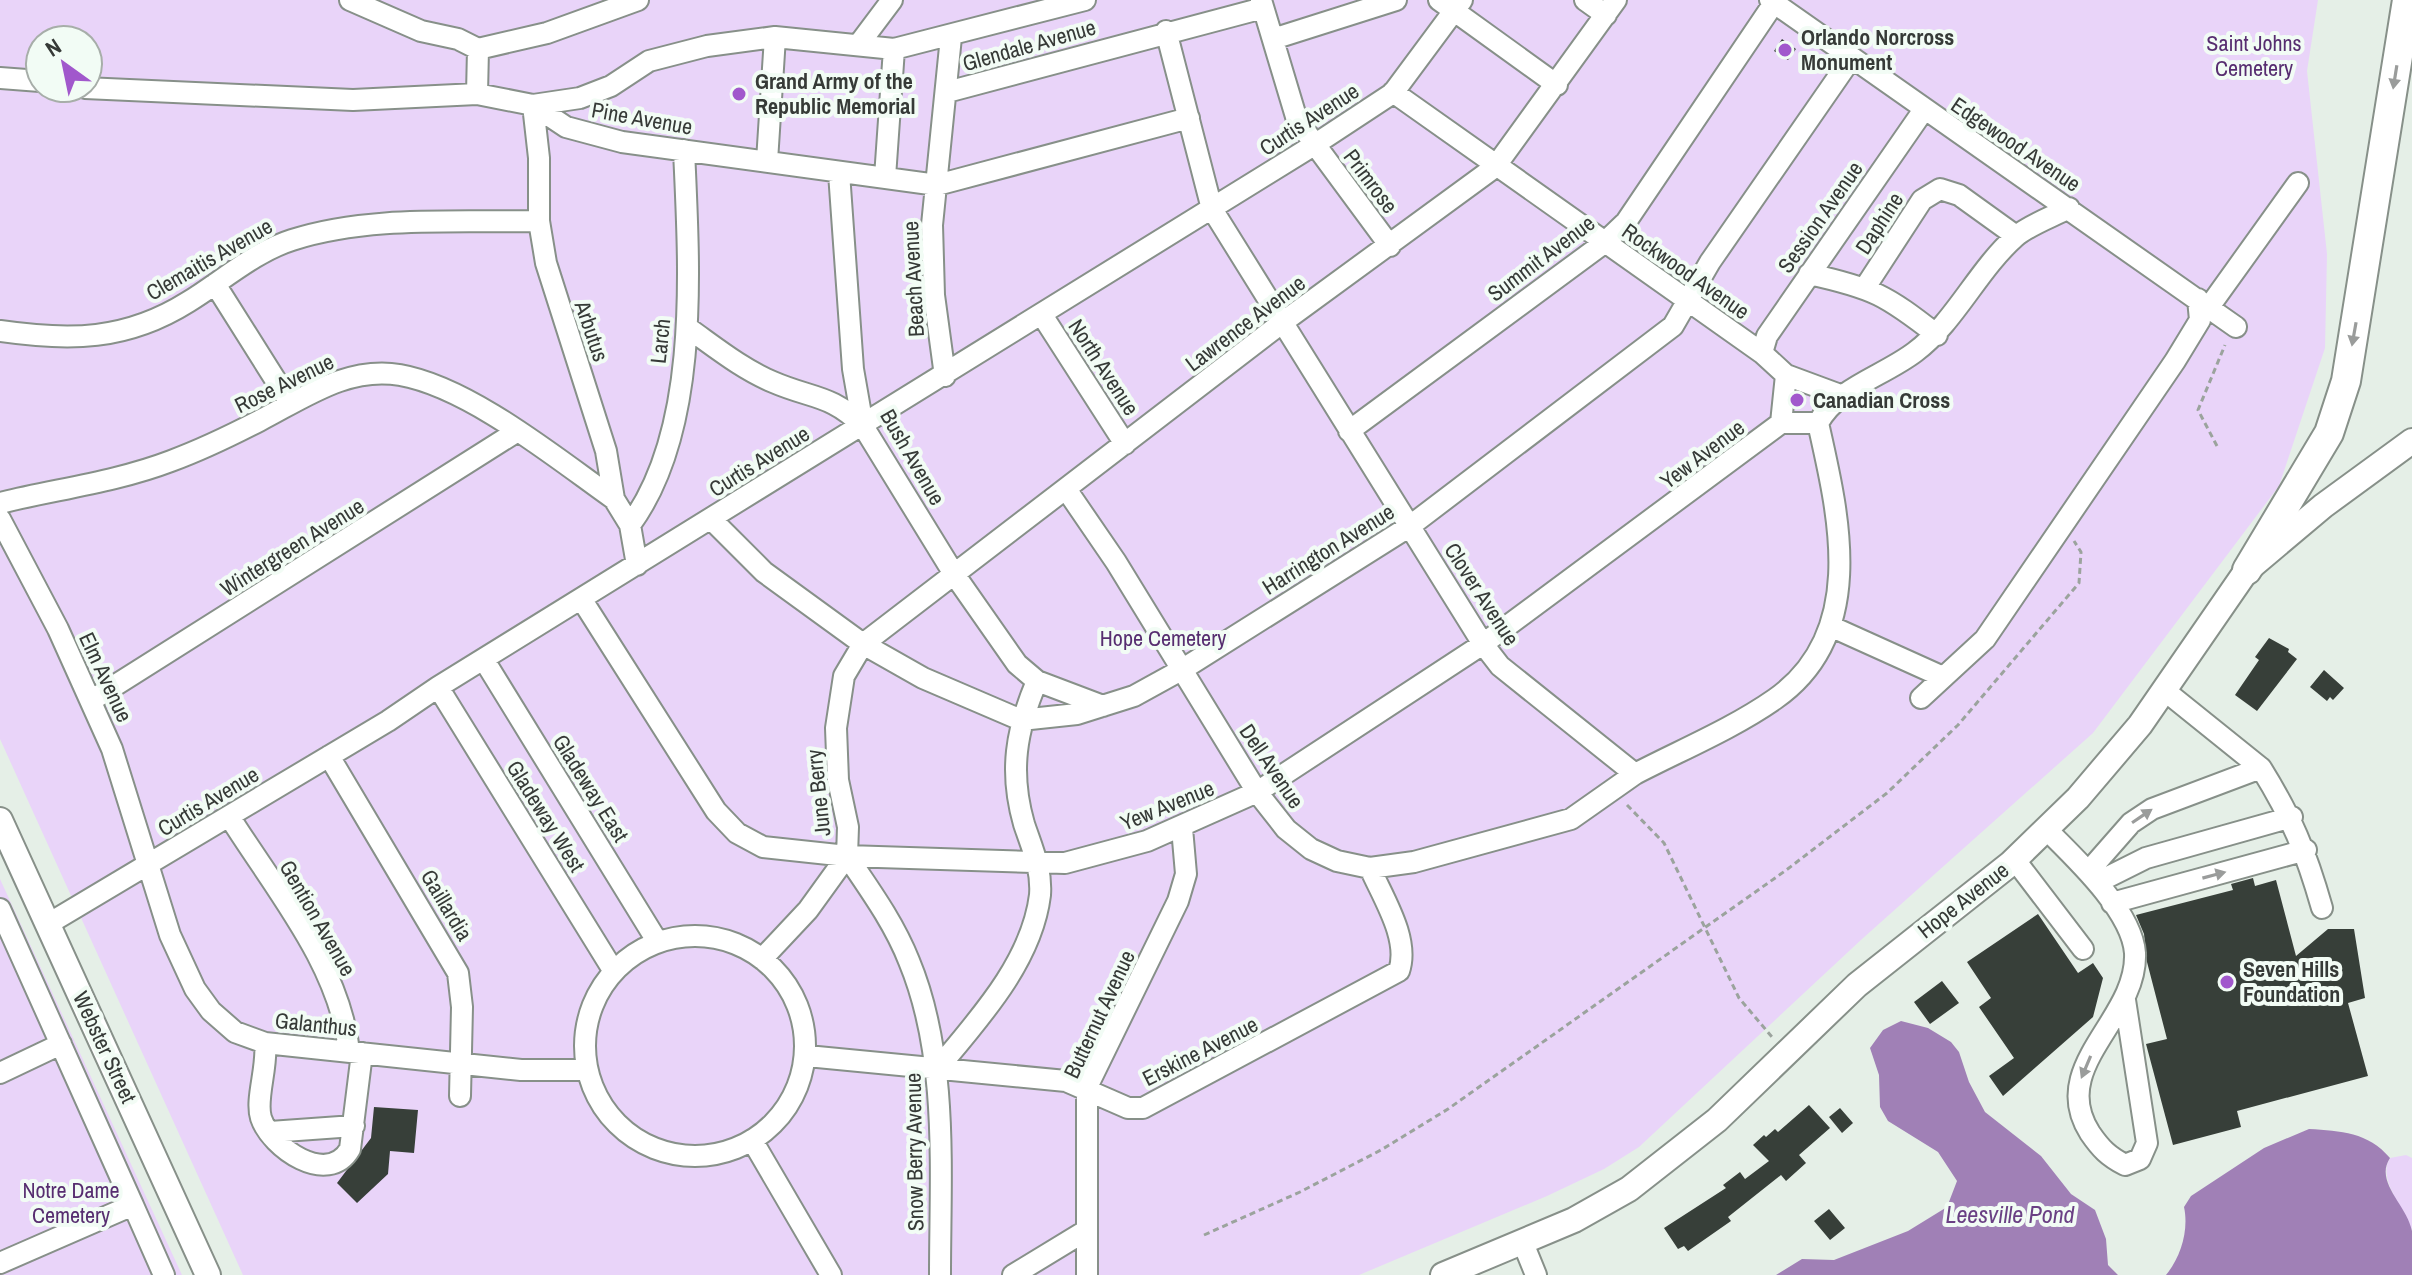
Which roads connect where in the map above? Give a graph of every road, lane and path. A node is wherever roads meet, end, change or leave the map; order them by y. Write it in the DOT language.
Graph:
graph roads {
  1 [pos="350,0"];
  2 [pos="638,0"];
  3 [pos="892,0"];
  4 [pos="1085,0"];
  5 [pos="1396,0"];
  6 [pos="1585,0"];
  7 [pos="2407,0"];
  8 [pos="1772,2"];
  9 [pos="1452,3"];
  10 [pos="1262,4"];
  11 [pos="1611,7"];
  12 [pos="1166,31"];
  13 [pos="775,37"];
  14 [pos="951,37"];
  15 [pos="1273,39"];
  16 [pos="859,44"];
  17 [pos="478,49"];
  18 [pos="894,49"];
  19 [pos="1850,60"];
  20 [pos="0,78"];
  21 [pos="24,80"];
  22 [pos="1557,85"];
  23 [pos="104,89"];
  24 [pos="947,92"];
  25 [pos="1393,92"];
  26 [pos="477,94"];
  27 [pos="533,105"];
  28 [pos="1923,111"];
  29 [pos="1189,118"];
  30 [pos="1314,145"];
  31 [pos="684,150"];
  32 [pos="767,161"];
  33 [pos="1495,167"];
  34 [pos="839,173"];
  35 [pos="885,177"];
  36 [pos="2298,183"];
  37 [pos="937,185"];
  38 [pos="2069,208"];
  39 [pos="1212,209"];
  40 [pos="539,221"];
  41 [pos="2016,236"];
  42 [pos="1604,243"];
  43 [pos="1390,246"];
  44 [pos="1809,274"];
  45 [pos="215,284"];
  46 [pos="1866,286"];
  47 [pos="1689,302"];
  48 [pos="2217,312"];
  49 [pos="1042,315"];
  50 [pos="1283,322"];
  51 [pos="688,328"];
  52 [pos="0,331"];
  53 [pos="1937,335"];
  54 [pos="1762,353"];
  55 [pos="1786,375"];
  56 [pos="945,376"];
  57 [pos="1840,395"];
  58 [pos="290,403"];
  59 [pos="1781,423"];
  60 [pos="1818,423"];
  61 [pos="863,426"];
  62 [pos="1349,431"];
  63 [pos="516,432"];
  64 [pos="2412,441"];
  65 [pos="1125,444"];
  66 [pos="2217,446"];
  67 [pos="1066,489"];
  68 [pos="614,499"];
  69 [pos="0,503"];
  70 [pos="0,519"];
  71 [pos="711,519"];
  72 [pos="2064,524"];
  73 [pos="630,525"];
  74 [pos="1410,526"];
  75 [pos="637,565"];
  76 [pos="2247,570"];
  77 [pos="954,574"];
  78 [pos="582,600"];
  79 [pos="1830,626"];
  80 [pos="863,644"];
  81 [pos="1483,644"];
  82 [pos="484,660"];
  83 [pos="1183,669"];
  84 [pos="1943,677"];
  85 [pos="1037,681"];
  86 [pos="438,687"];
  87 [pos="2164,690"];
  88 [pos="1921,698"];
  89 [pos="92,700"];
  90 [pos="1103,706"];
  91 [pos="1021,720"];
  92 [pos="329,756"];
  93 [pos="2261,768"];
  94 [pos="1635,774"];
  95 [pos="1613,791"];
  96 [pos="1257,792"];
  97 [pos="229,816"];
  98 [pos="2292,817"];
  99 [pos="0,820"];
  100 [pos="1182,828"];
  101 [pos="2047,830"];
  102 [pos="2306,850"];
  103 [pos="847,856"];
  104 [pos="2015,860"];
  105 [pos="150,863"];
  106 [pos="1039,864"];
  107 [pos="1370,868"];
  108 [pos="2093,877"];
  109 [pos="2112,903"];
  110 [pos="2322,908"];
  111 [pos="0,909"];
  112 [pos="48,924"];
  113 [pos="1703,927"];
  114 [pos="657,941"];
  115 [pos="2083,949"];
  116 [pos="762,959"];
  117 [pos="613,970"];
  118 [pos="2125,1000"];
  119 [pos="265,1043"];
  120 [pos="61,1044"];
  121 [pos="356,1052"];
  122 [pos="1785,1055"];
  123 [pos="807,1056"];
  124 [pos="461,1065"];
  125 [pos="938,1068"];
  126 [pos="587,1070"];
  127 [pos="0,1073"];
  128 [pos="1087,1087"];
  129 [pos="460,1096"];
  130 [pos="354,1126"];
  131 [pos="270,1132"];
  132 [pos="752,1140"];
  133 [pos="133,1205"];
  134 [pos="1087,1230"];
  135 [pos="1204,1235"];
  136 [pos="1523,1243"];
  137 [pos="0,1263"];
  138 [pos="164,1275"];
  139 [pos="208,1275"];
  140 [pos="831,1275"];
  141 [pos="940,1275"];
  142 [pos="1013,1275"];
  143 [pos="1087,1275"];
  144 [pos="1443,1275"];
  145 [pos="1536,1275"];
  1 -- 17 [label="street"];
  2 -- 17 [label="street"];
  3 -- 16 [label="street"];
  4 -- 14 [label="street"];
  5 -- 15 [label="street"];
  6 -- 11 [label="street"];
  7 -- 76 [label="highway, one-way"];
  8 -- 19 [label="street, Edgewood Avenue"];
  8 -- 42 [label="street, Summit Avenue"];
  9 -- 22 [label="street"];
  9 -- 25 [label="street, Curtis Avenue"];
  10 -- 12 [label="street, Glendale Avenue"];
  10 -- 15 [label="street, Primrose"];
  11 -- 22 [label="street, Lawrence Avenue"];
  12 -- 24 [label="street, Glendale Avenue"];
  12 -- 29 [label="street, Clover Avenue"];
  13 -- 16 [label="street"];
  13 -- 27 [label="street"];
  13 -- 32 [label="street"];
  14 -- 18 [label="street"];
  14 -- 24 [label="street, Beach Avenue"];
  15 -- 30 [label="street, Primrose"];
  16 -- 18 [label="street"];
  17 -- 26 [label="street"];
  18 -- 35 [label="street"];
  19 -- 28 [label="street, Edgewood Avenue"];
  19 -- 47 [label="street, Harrington Avenue"];
  20 -- 21 [label="street"];
  22 -- 33 [label="street, Lawrence Avenue"];
  23 -- 26 [label="street, Pine Avenue"];
  24 -- 37 [label="street, Beach Avenue"];
  25 -- 30 [label="street, Curtis Avenue"];
  25 -- 33 [label="street, Rockwood Avenue"];
  26 -- 27 [label="street, Pine Avenue"];
  27 -- 31 [label="street, Pine Avenue"];
  27 -- 40 [label="street, Arbutus"];
  28 -- 38 [label="street, Edgewood Avenue"];
  28 -- 44 [label="street, Session Avenue"];
  29 -- 37 [label="street, Pine Avenue"];
  29 -- 39 [label="street, Clover Avenue"];
  30 -- 39 [label="street, Curtis Avenue"];
  30 -- 43 [label="street, Primrose"];
  31 -- 32 [label="street, Pine Avenue"];
  31 -- 51 [label="street, Larch"];
  32 -- 34 [label="street, Pine Avenue"];
  33 -- 42 [label="street, Rockwood Avenue"];
  33 -- 43 [label="street, Lawrence Avenue"];
  34 -- 35 [label="street, Pine Avenue"];
  34 -- 61 [label="street, Bush Avenue"];
  35 -- 37 [label="street, Pine Avenue"];
  36 -- 48 [label="street"];
  37 -- 56 [label="street, Beach Avenue"];
  38 -- 41 [label="street"];
  38 -- 48 [label="street, Edgewood Avenue"];
  39 -- 49 [label="street, Curtis Avenue"];
  39 -- 50 [label="street, Clover Avenue"];
  40 -- 45 [label="street, Clemaitis Avenue"];
  40 -- 68 [label="street, Arbutus"];
  41 -- 46 [label="street, Daphine"];
  41 -- 53 [label="street"];
  42 -- 47 [label="street, Rockwood Avenue"];
  42 -- 62 [label="street, Summit Avenue"];
  43 -- 50 [label="street, Lawrence Avenue"];
  44 -- 46 [label="street"];
  44 -- 54 [label="street, Session Avenue"];
  45 -- 52 [label="street, Clemaitis Avenue"];
  45 -- 58 [label="street"];
  46 -- 53 [label="street"];
  47 -- 54 [label="street, Rockwood Avenue"];
  47 -- 74 [label="street, Harrington Avenue"];
  48 -- 66 [label="path"];
  48 -- 72 [label="street"];
  49 -- 56 [label="street, Curtis Avenue"];
  49 -- 65 [label="street, North Avenue"];
  50 -- 62 [label="street, Clover Avenue"];
  50 -- 65 [label="street, Lawrence Avenue"];
  51 -- 61 [label="street"];
  51 -- 73 [label="street, Larch"];
  53 -- 57 [label="street"];
  54 -- 55 [label="street, Rockwood Avenue"];
  55 -- 57 [label="street, Rockwood Avenue"];
  55 -- 59 [label="street"];
  56 -- 61 [label="street, Curtis Avenue"];
  57 -- 60 [label="street"];
  58 -- 63 [label="street, Rose Avenue"];
  58 -- 69 [label="street, Rose Avenue"];
  59 -- 60 [label="street"];
  59 -- 81 [label="street, Yew Avenue"];
  60 -- 79 [label="street"];
  61 -- 71 [label="street, Curtis Avenue"];
  61 -- 77 [label="street, Bush Avenue"];
  62 -- 74 [label="street, Clover Avenue"];
  63 -- 68 [label="street, Rose Avenue"];
  63 -- 89 [label="street, Wintergreen Avenue"];
  64 -- 76 [label="main road, Hope Avenue"];
  65 -- 67 [label="street, Lawrence Avenue"];
  67 -- 77 [label="street, Lawrence Avenue"];
  67 -- 83 [label="street, Dell Avenue"];
  68 -- 73 [label="street, Arbutus"];
  70 -- 89 [label="street, Elm Avenue"];
  71 -- 75 [label="street, Curtis Avenue"];
  71 -- 80 [label="street, Harrington Avenue"];
  72 -- 84 [label="street"];
  72 -- 113 [label="path"];
  73 -- 75 [label="street, Arbutus"];
  74 -- 81 [label="street, Clover Avenue"];
  74 -- 83 [label="street, Harrington Avenue"];
  75 -- 78 [label="street, Curtis Avenue"];
  76 -- 87 [label="main road, Hope Avenue"];
  77 -- 80 [label="street, Lawrence Avenue"];
  77 -- 85 [label="street, Bush Avenue"];
  78 -- 82 [label="street, Curtis Avenue"];
  78 -- 103 [label="street, Yew Avenue"];
  79 -- 84 [label="street"];
  79 -- 94 [label="street"];
  80 -- 91 [label="street, Harrington Avenue"];
  80 -- 103 [label="street, June Berry"];
  81 -- 94 [label="street, Clover Avenue"];
  81 -- 96 [label="street, Yew Avenue"];
  82 -- 86 [label="street, Curtis Avenue"];
  82 -- 114 [label="street, Gladeway East"];
  83 -- 90 [label="street, Harrington Avenue"];
  83 -- 96 [label="street, Dell Avenue"];
  84 -- 88 [label="street"];
  85 -- 90 [label="street, Bush Avenue"];
  85 -- 91 [label="street"];
  86 -- 92 [label="street, Curtis Avenue"];
  86 -- 117 [label="street, Gladeway West"];
  87 -- 93 [label="street"];
  87 -- 101 [label="main road, Hope Avenue"];
  89 -- 105 [label="street, Elm Avenue"];
  90 -- 91 [label="street, Harrington Avenue"];
  91 -- 106 [label="street"];
  92 -- 97 [label="street, Curtis Avenue"];
  92 -- 124 [label="street, Gaillardia"];
  93 -- 98 [label="street"];
  108 -- 93 [label="street, one-way"];
  94 -- 95 [label="street, Dell Avenue"];
  95 -- 107 [label="street, Dell Avenue"];
  95 -- 113 [label="path"];
  96 -- 100 [label="street, Yew Avenue"];
  96 -- 107 [label="street, Dell Avenue"];
  97 -- 105 [label="street, Curtis Avenue"];
  97 -- 121 [label="street, Gention Avenue"];
  98 -- 102 [label="street"];
  98 -- 108 [label="street"];
  99 -- 112 [label="main road, Webster Street"];
  100 -- 106 [label="street, Yew Avenue"];
  100 -- 128 [label="street, Butternut Avenue"];
  101 -- 104 [label="main road, Hope Avenue"];
  101 -- 108 [label="street"];
  109 -- 102 [label="street, one-way"];
  102 -- 110 [label="street"];
  103 -- 106 [label="street, Yew Avenue"];
  103 -- 116 [label="street, June Berry"];
  103 -- 125 [label="street, Snow Berry Avenue"];
  104 -- 115 [label="street"];
  104 -- 122 [label="main road, Hope Avenue"];
  105 -- 112 [label="street, Curtis Avenue"];
  105 -- 119 [label="street, Galanthus"];
  106 -- 125 [label="street"];
  107 -- 128 [label="street, Erskine Avenue"];
  108 -- 109 [label="street"];
  109 -- 118 [label="street"];
  111 -- 120 [label="street"];
  112 -- 139 [label="main road, Webster Street"];
  113 -- 122 [label="path"];
  113 -- 135 [label="path"];
  114 -- 116 [label="street"];
  114 -- 117 [label="street"];
  116 -- 123 [label="street"];
  117 -- 126 [label="street"];
  118 -- 118 [label="street, one-way"];
  119 -- 121 [label="street, Galanthus"];
  119 -- 131 [label="street"];
  120 -- 127 [label="street"];
  120 -- 133 [label="street"];
  121 -- 124 [label="street, Galanthus"];
  121 -- 130 [label="street, Gention Avenue"];
  122 -- 136 [label="main road, Hope Avenue"];
  123 -- 125 [label="street, Erskine Avenue"];
  123 -- 132 [label="street"];
  124 -- 126 [label="street, Galanthus"];
  124 -- 129 [label="street, Gaillardia"];
  125 -- 128 [label="street, Erskine Avenue"];
  125 -- 141 [label="street, Snow Berry Avenue"];
  126 -- 132 [label="street"];
  128 -- 134 [label="street, Butternut Avenue"];
  130 -- 131 [label="street"];
  130 -- 131 [label="street, Gention Avenue"];
  132 -- 140 [label="street"];
  133 -- 137 [label="street"];
  133 -- 138 [label="street"];
  134 -- 142 [label="street"];
  134 -- 143 [label="street, Butternut Avenue"];
  136 -- 144 [label="main road, Hope Avenue"];
  136 -- 145 [label="street"];
}
